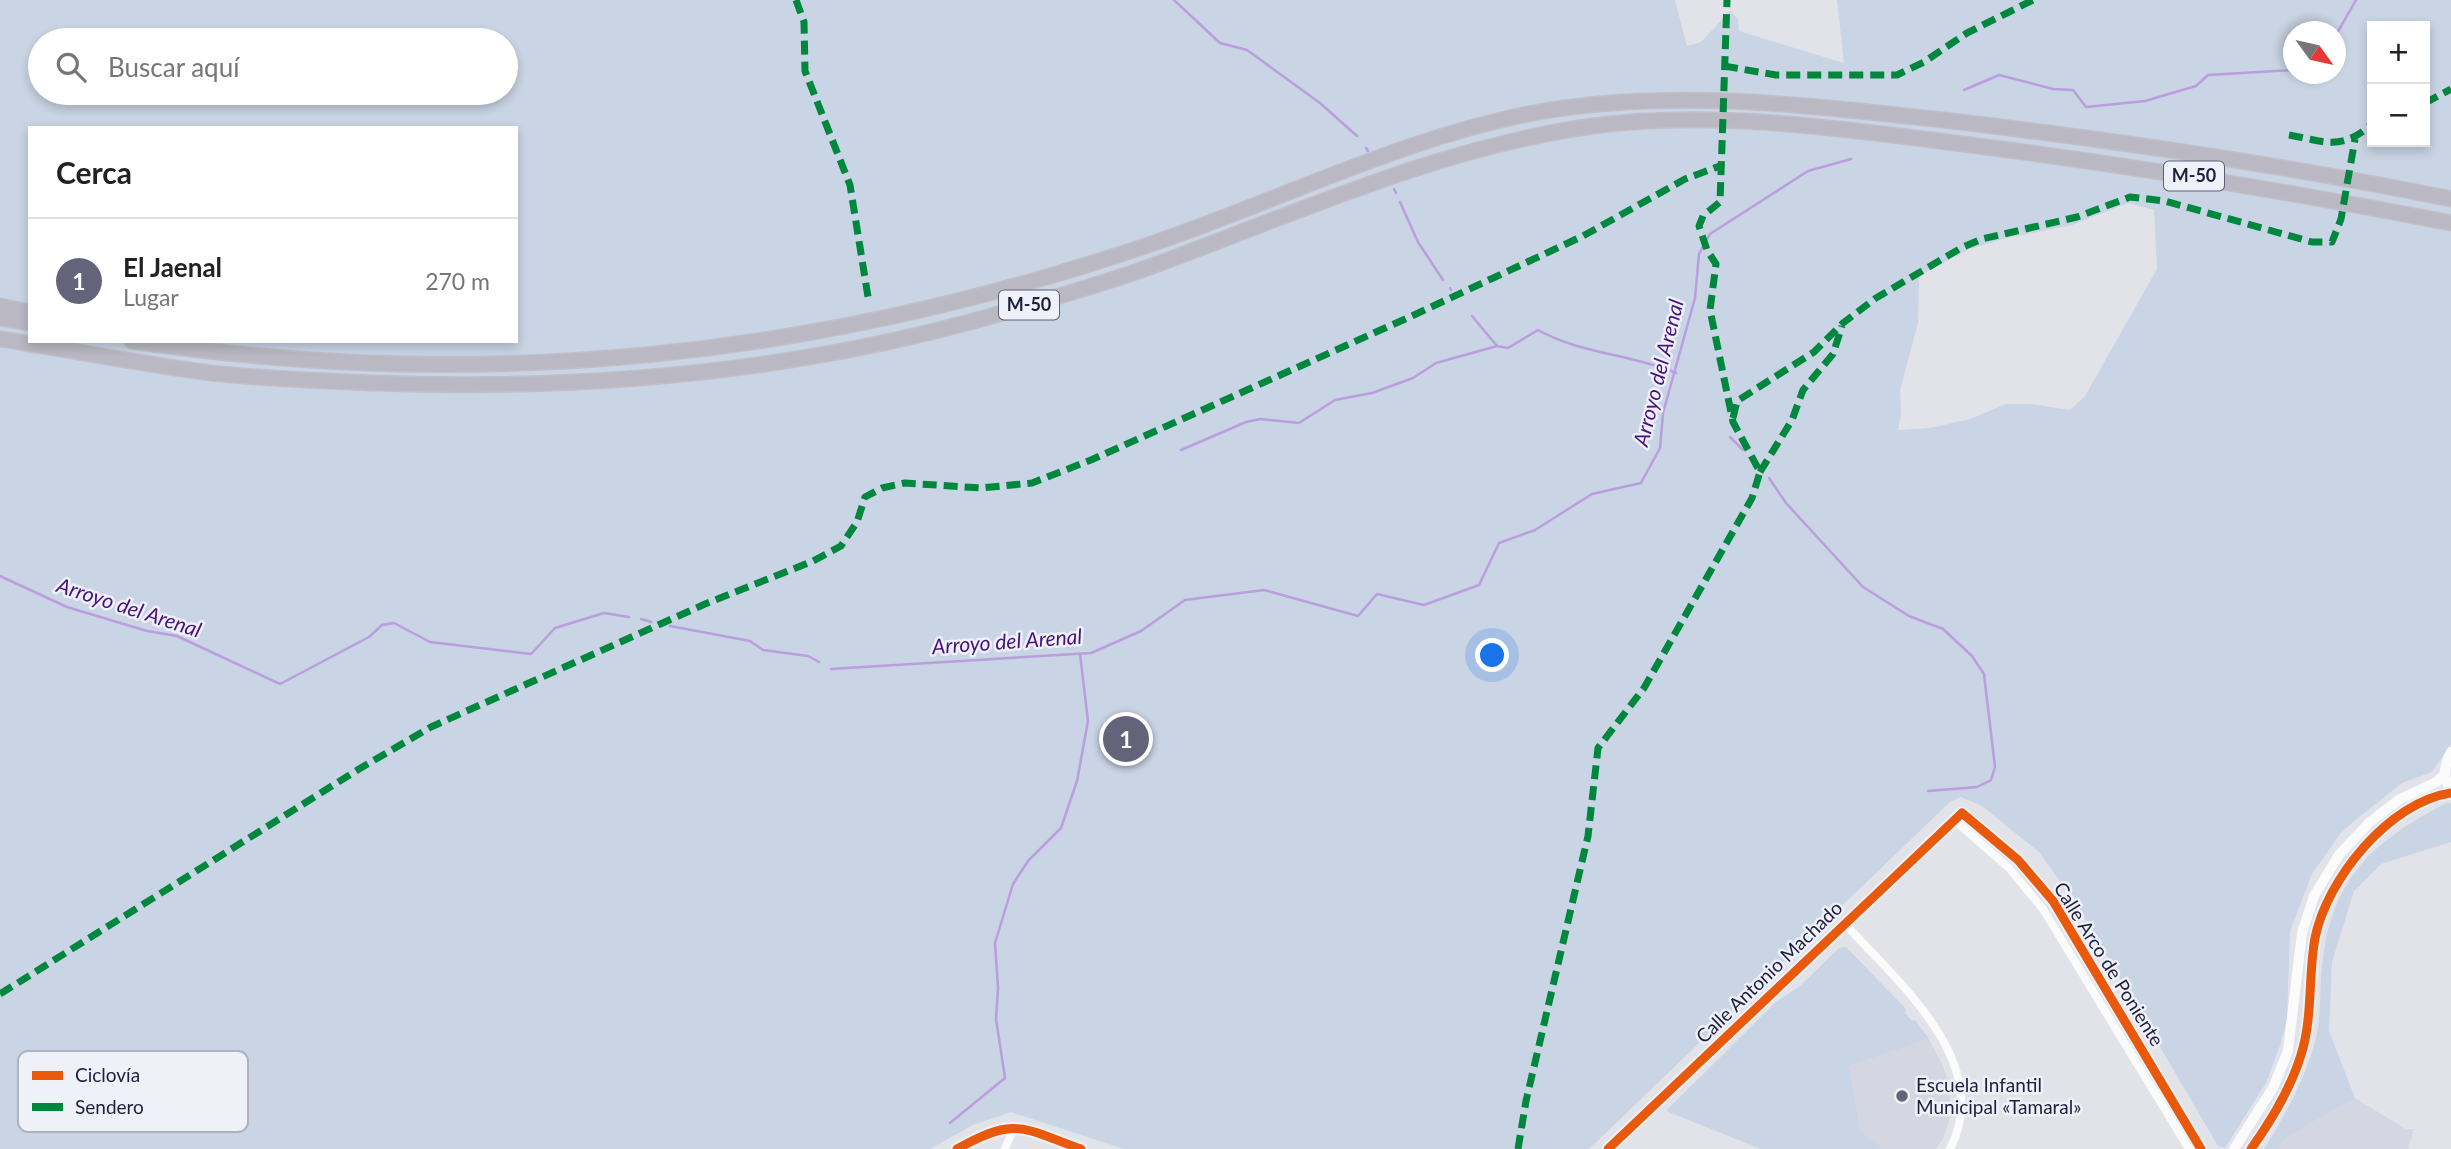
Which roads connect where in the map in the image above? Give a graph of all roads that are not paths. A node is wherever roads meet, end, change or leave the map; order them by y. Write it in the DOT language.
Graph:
graph roads {
  1 [pos="2368,182"];
  2 [pos="2451,193"];
  3 [pos="2451,199"];
  4 [pos="2383,210"];
  5 [pos="2451,223"];
  6 [pos="2451,232"];
  7 [pos="0,306"];
  8 [pos="28,312"];
  9 [pos="0,318"];
  10 [pos="28,323"];
  11 [pos="0,339"];
  12 [pos="149,343"];
  13 [pos="200,343"];
  14 [pos="266,357"];
  15 [pos="2451,752"];
  16 [pos="2444,775"];
  17 [pos="2451,792"];
  18 [pos="1967,814"];
  19 [pos="1953,819"];
  20 [pos="1962,827"];
  21 [pos="1844,924"];
  22 [pos="1014,1127"];
  23 [pos="957,1149"];
  24 [pos="1004,1149"];
  25 [pos="1081,1149"];
  26 [pos="1608,1149"];
  27 [pos="1950,1149"];
  28 [pos="2189,1149"];
  29 [pos="2201,1149"];
  30 [pos="2234,1149"];
  31 [pos="2251,1149"];
  1 -- 2 [label="highway"];
  1 -- 3 [label="highway, M-50"];
  1 -- 14 [label="highway, M-50"];
  4 -- 5 [label="highway, M-50"];
  4 -- 6 [label="highway"];
  4 -- 11 [label="highway, M-50"];
  7 -- 8 [label="highway"];
  9 -- 10 [label="highway"];
  12 -- 14 [label="highway, M-50"];
  13 -- 14 [label="highway"];
  15 -- 16 [label="street"];
  16 -- 17 [label="street"];
  16 -- 30 [label="street"];
  17 -- 31 [label="street"];
  18 -- 19 [label="street"];
  18 -- 20 [label="street"];
  18 -- 29 [label="street, Calle Arco de Poniente"];
  19 -- 20 [label="street, Calle Arco de Poniente"];
  19 -- 21 [label="street, Calle Antonio Machado"];
  20 -- 28 [label="street, Calle Arco de Poniente"];
  21 -- 26 [label="street, Calle Antonio Machado"];
  21 -- 27 [label="street"];
  22 -- 23 [label="street"];
  22 -- 24 [label="street"];
  22 -- 25 [label="street"];
}
